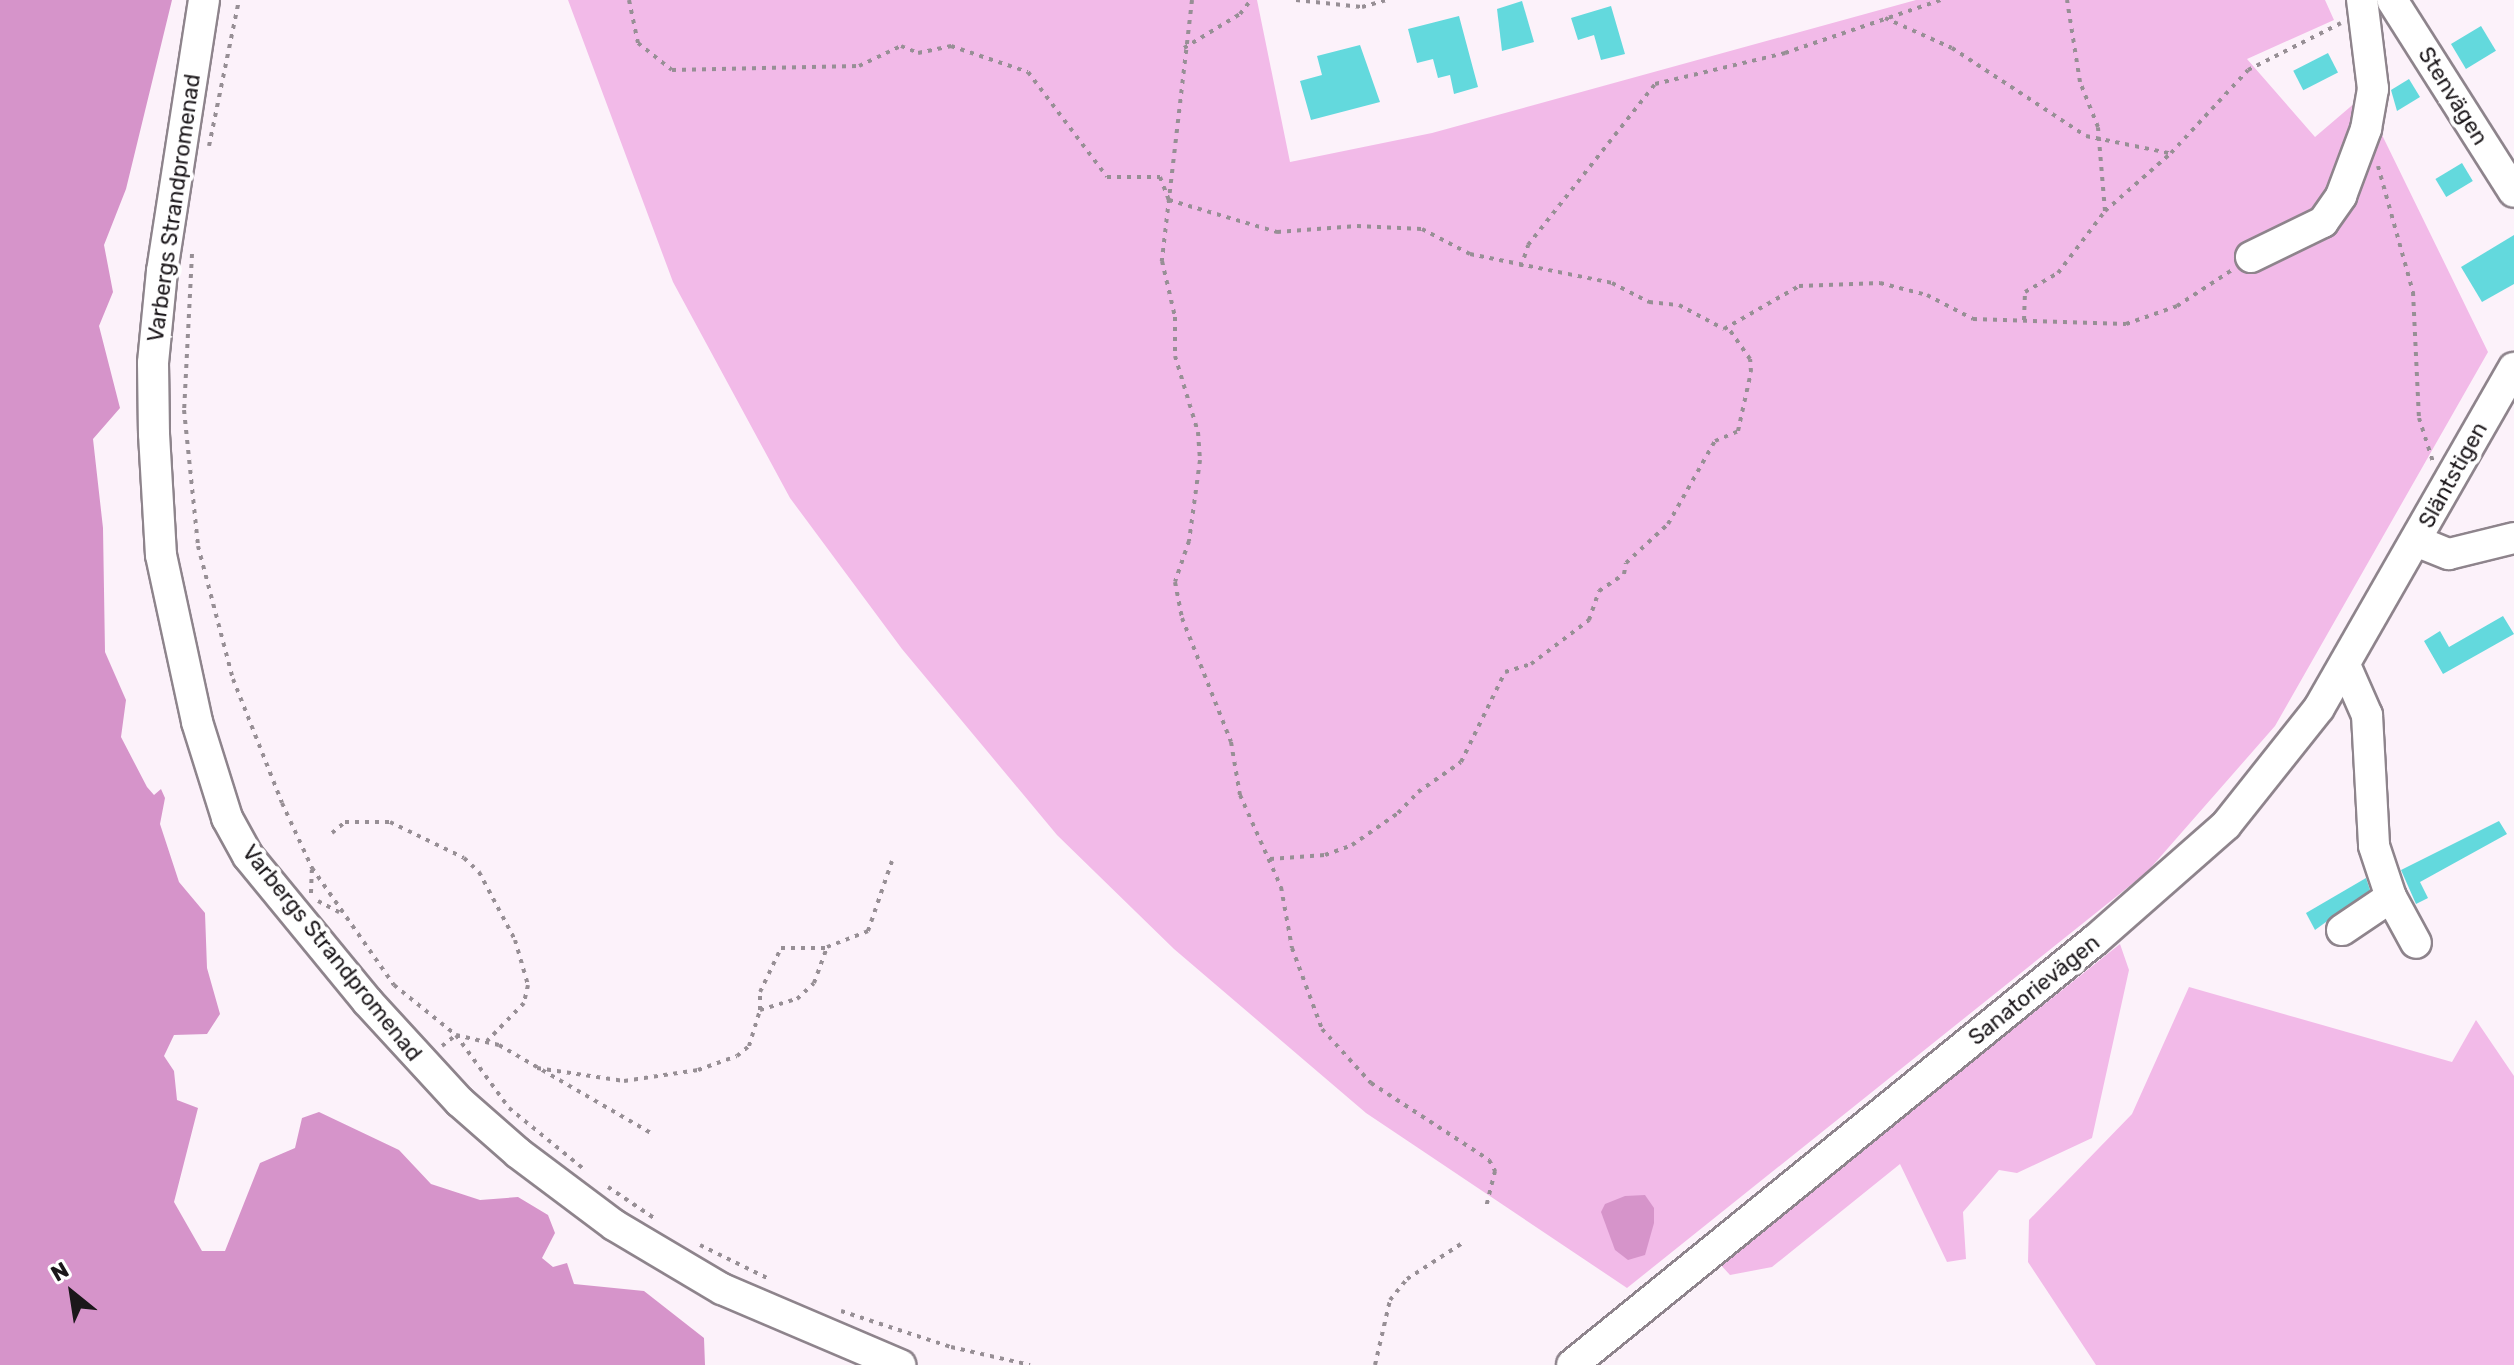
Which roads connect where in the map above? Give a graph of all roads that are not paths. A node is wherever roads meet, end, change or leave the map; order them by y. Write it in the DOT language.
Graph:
graph roads {
  1 [pos="204,0"];
  2 [pos="2392,0"];
  3 [pos="2362,8"];
  4 [pos="2514,192"];
  5 [pos="2251,257"];
  6 [pos="2514,368"];
  7 [pos="2514,538"];
  8 [pos="2416,541"];
  9 [pos="2345,665"];
  10 [pos="2391,897"];
  11 [pos="2342,930"];
  12 [pos="2416,943"];
  13 [pos="900,1365"];
  14 [pos="1572,1365"];
  1 -- 13 [label="street, Varbergs Strandpromenad"];
  2 -- 4 [label="street, Stenvägen"];
  3 -- 5 [label="street"];
  6 -- 8 [label="street, Släntstigen"];
  7 -- 8 [label="street"];
  8 -- 9 [label="street, Sanatorievägen"];
  9 -- 10 [label="street"];
  9 -- 14 [label="street, Sanatorievägen"];
  10 -- 11 [label="street"];
  10 -- 12 [label="street"];
}
